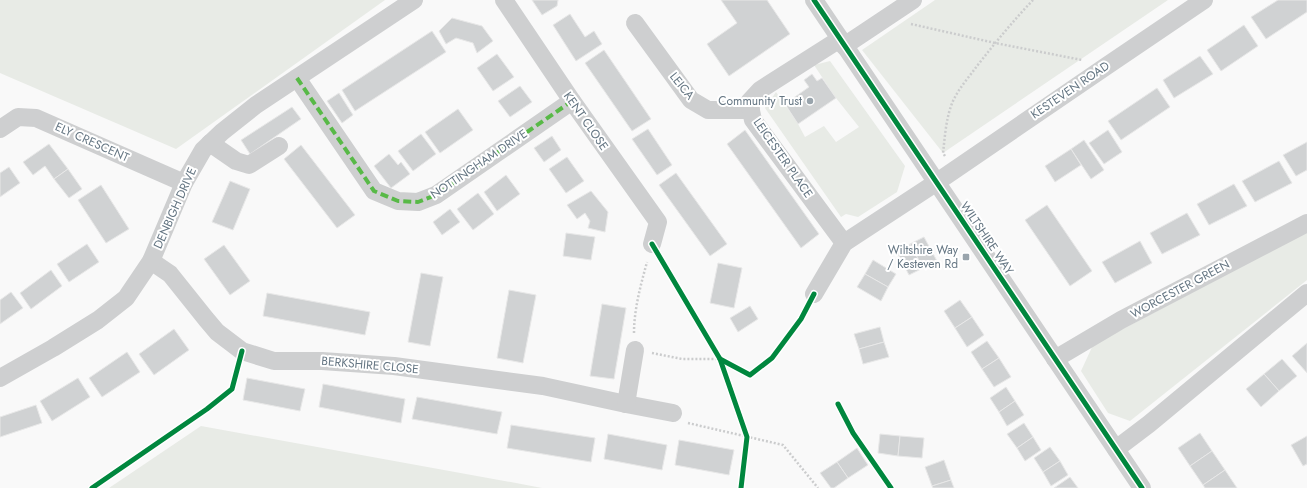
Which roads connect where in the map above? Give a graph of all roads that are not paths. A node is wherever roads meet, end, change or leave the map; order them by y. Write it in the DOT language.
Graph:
graph roads {
  1 [pos="414,0"];
  2 [pos="504,0"];
  3 [pos="814,0"];
  4 [pos="913,0"];
  5 [pos="1204,0"];
  6 [pos="635,24"];
  7 [pos="842,42"];
  8 [pos="297,78"];
  9 [pos="572,101"];
  10 [pos="751,110"];
  11 [pos="0,129"];
  12 [pos="210,143"];
  13 [pos="279,146"];
  14 [pos="937,182"];
  15 [pos="184,183"];
  16 [pos="1307,223"];
  17 [pos="844,243"];
  18 [pos="652,244"];
  19 [pos="151,261"];
  20 [pos="1307,293"];
  21 [pos="814,294"];
  22 [pos="634,350"];
  23 [pos="1055,359"];
  24 [pos="0,378"];
  25 [pos="626,404"];
  26 [pos="673,413"];
  27 [pos="1116,449"];
  28 [pos="1142,488"];
  1 -- 8 [label="street, DENBIGH DRIVE"];
  2 -- 9 [label="street, KENT CLOSE"];
  3 -- 7 [label="street, WILTSHIRE WAY"];
  4 -- 7 [label="street"];
  5 -- 14 [label="street, KESTEVEN ROAD"];
  6 -- 10 [label="street, LEICA"];
  7 -- 10 [label="street, LEICESTER PLACE"];
  7 -- 14 [label="street, WILTSHIRE WAY"];
  8 -- 9 [label="street, NOTTINGHAM DRIVE"];
  8 -- 12 [label="street, DENBIGH DRIVE"];
  9 -- 18 [label="street, KENT CLOSE"];
  10 -- 17 [label="street, LEICESTER PLACE"];
  11 -- 15 [label="street, ELY CRESCENT"];
  12 -- 13 [label="street"];
  12 -- 15 [label="street, DENBIGH DRIVE"];
  14 -- 17 [label="street"];
  14 -- 23 [label="street, WILTSHIRE WAY"];
  15 -- 19 [label="street, DENBIGH DRIVE"];
  16 -- 23 [label="street, WORCESTER GREEN"];
  17 -- 21 [label="street"];
  19 -- 24 [label="street, DENBIGH DRIVE"];
  19 -- 25 [label="street, BERKSHIRE CLOSE"];
  20 -- 27 [label="street"];
  22 -- 25 [label="street"];
  23 -- 27 [label="street, WILTSHIRE WAY"];
  25 -- 26 [label="street, BERKSHIRE CLOSE"];
  27 -- 28 [label="street, WILTSHIRE WAY"];
}
